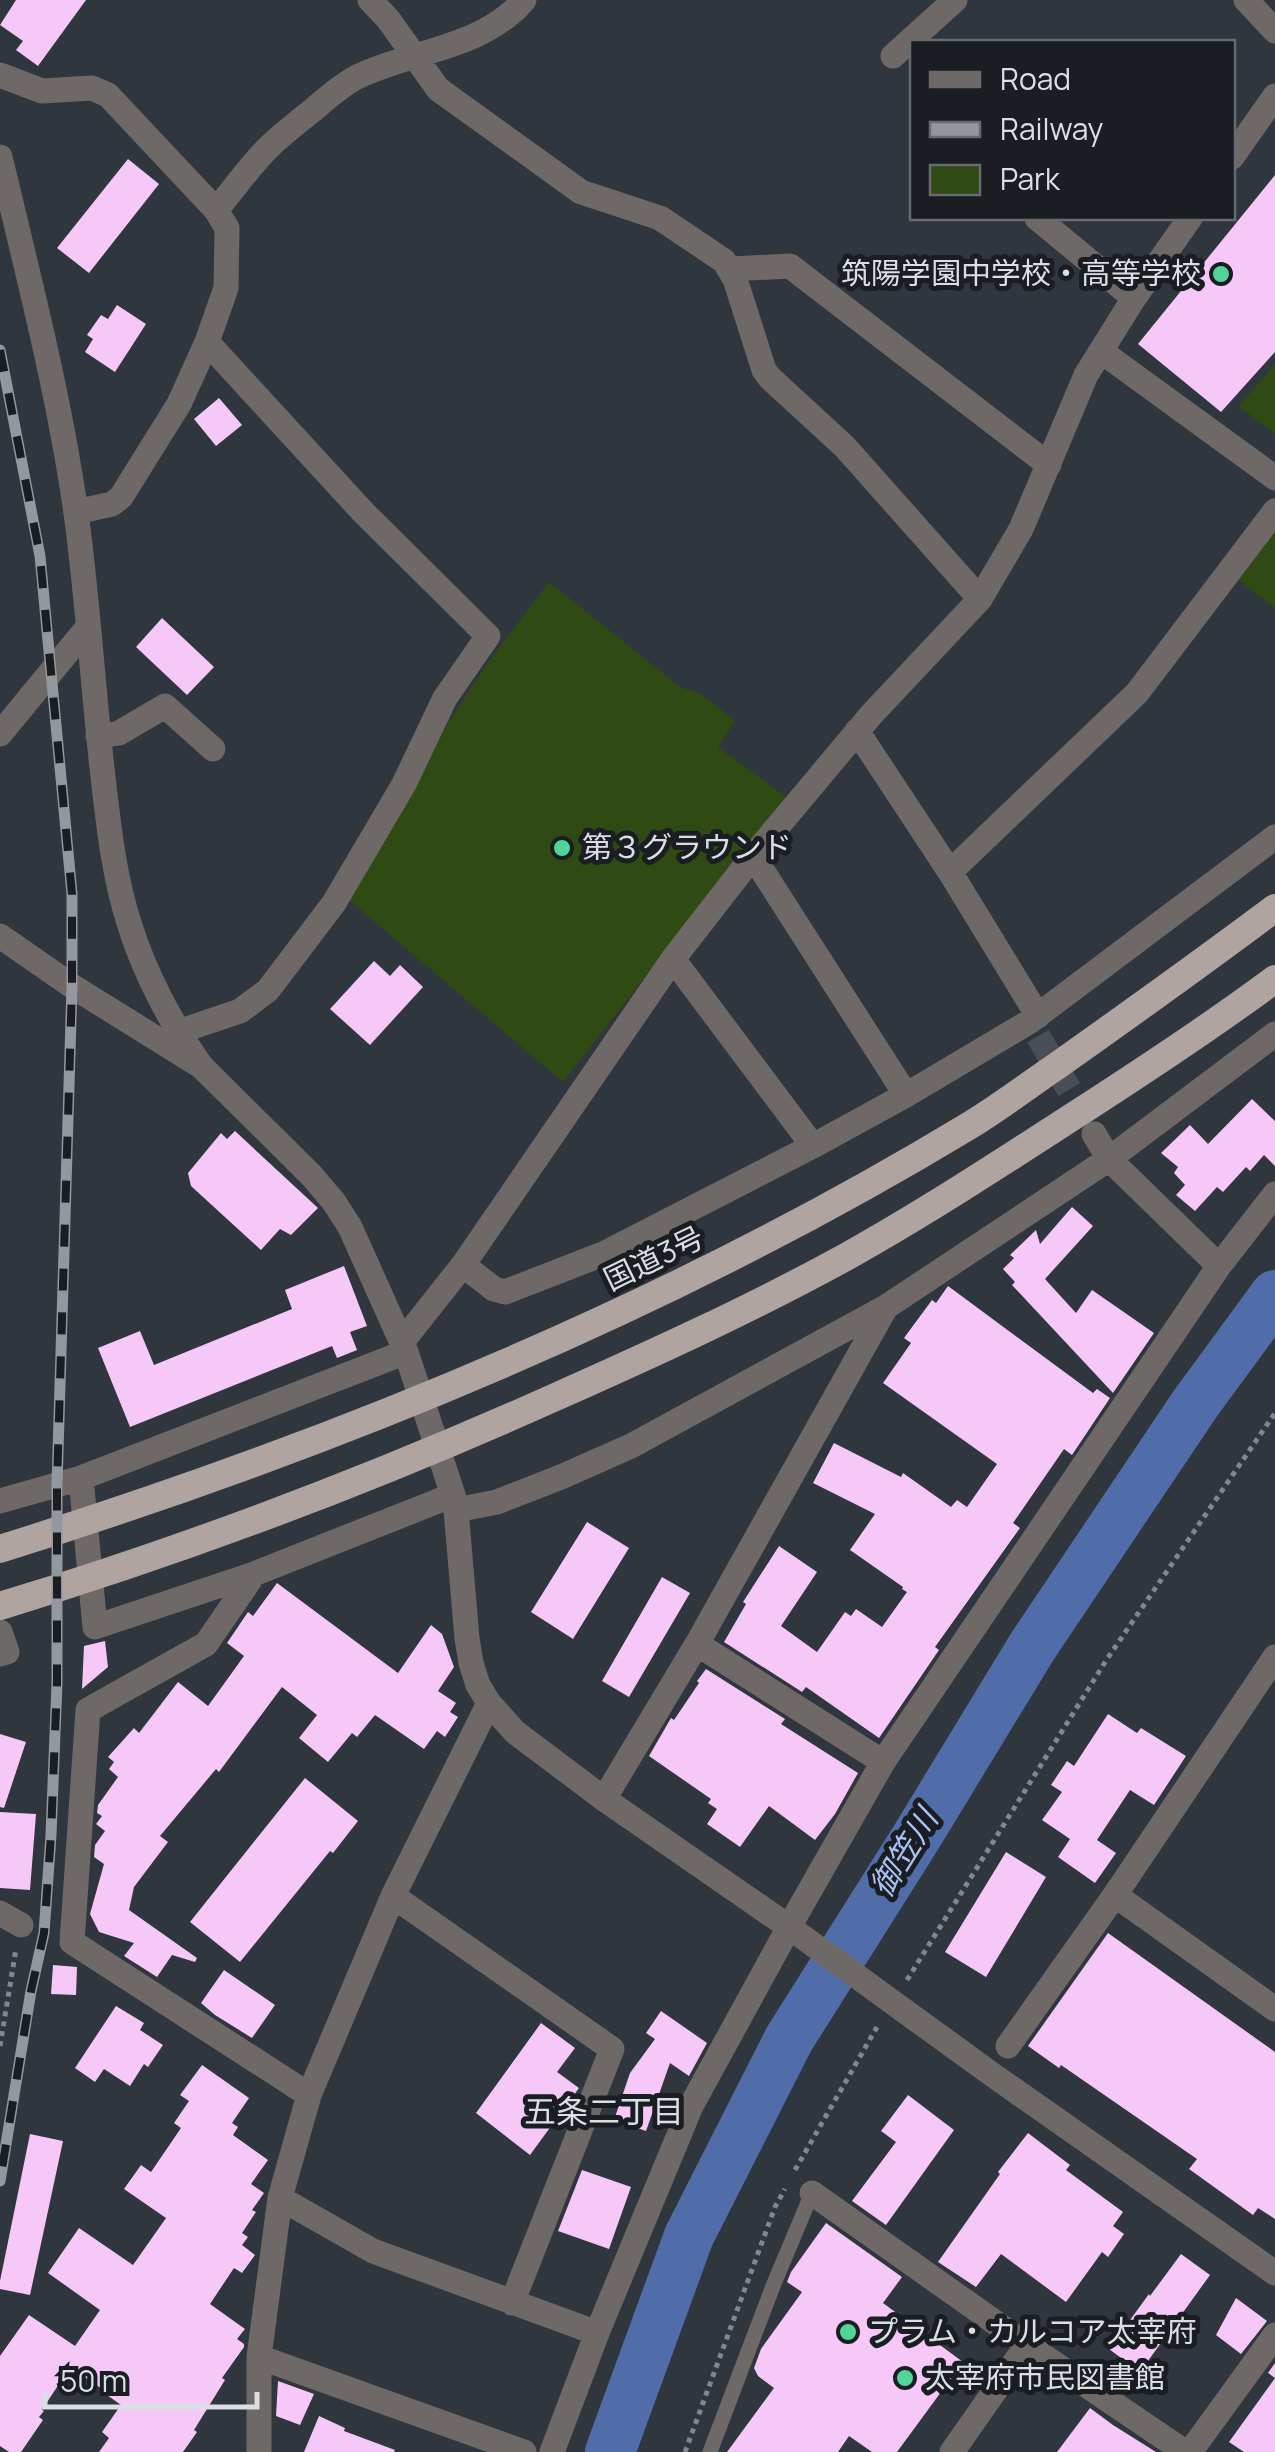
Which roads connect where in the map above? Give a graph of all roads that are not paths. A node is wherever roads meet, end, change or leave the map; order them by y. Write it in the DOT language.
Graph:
graph roads {
  1 [pos="370,0"];
  2 [pos="524,0"];
  3 [pos="955,0"];
  4 [pos="1246,0"];
  5 [pos="395,10"];
  6 [pos="1275,31"];
  7 [pos="911,40"];
  8 [pos="910,41"];
  9 [pos="414,54"];
  10 [pos="893,56"];
  11 [pos="0,75"];
  12 [pos="1275,96"];
  13 [pos="1235,153"];
  14 [pos="0,157"];
  15 [pos="216,210"];
  16 [pos="1039,220"];
  17 [pos="1189,220"];
  18 [pos="730,269"];
  19 [pos="1134,298"];
  20 [pos="208,342"];
  21 [pos="1102,352"];
  22 [pos="1049,465"];
  23 [pos="1275,478"];
  24 [pos="1275,511"];
  25 [pos="76,512"];
  26 [pos="980,599"];
  27 [pos="88,627"];
  28 [pos="857,731"];
  29 [pos="0,734"];
  30 [pos="98,736"];
  31 [pos="214,749"];
  32 [pos="1275,837"];
  33 [pos="752,856"];
  34 [pos="950,872"];
  35 [pos="1275,908"];
  36 [pos="0,936"];
  37 [pos="673,958"];
  38 [pos="1275,979"];
  39 [pos="1035,1025"];
  40 [pos="178,1032"];
  41 [pos="1275,1034"];
  42 [pos="202,1068"];
  43 [pos="906,1095"];
  44 [pos="1094,1134"];
  45 [pos="813,1146"];
  46 [pos="1108,1158"];
  47 [pos="1275,1194"];
  48 [pos="463,1265"];
  49 [pos="1219,1266"];
  50 [pos="886,1307"];
  51 [pos="404,1347"];
  52 [pos="81,1478"];
  53 [pos="0,1502"];
  54 [pos="454,1502"];
  55 [pos="0,1550"];
  56 [pos="254,1574"];
  57 [pos="0,1606"];
  58 [pos="0,1632"];
  59 [pos="697,1644"];
  60 [pos="0,1654"];
  61 [pos="1275,1656"];
  62 [pos="488,1703"];
  63 [pos="883,1762"];
  64 [pos="604,1799"];
  65 [pos="1114,1894"];
  66 [pos="393,1896"];
  67 [pos="792,1930"];
  68 [pos="1274,2005"];
  69 [pos="1008,2046"];
  70 [pos="990,2073"];
  71 [pos="309,2095"];
  72 [pos="812,2193"];
  73 [pos="280,2198"];
  74 [pos="1275,2273"];
  75 [pos="512,2302"];
  76 [pos="596,2333"];
  77 [pos="1275,2335"];
  78 [pos="1028,2345"];
  79 [pos="259,2357"];
  80 [pos="260,2452"];
  81 [pos="524,2452"];
  82 [pos="552,2452"];
  83 [pos="710,2452"];
  84 [pos="952,2452"];
  85 [pos="1188,2452"];
  1 -- 5 [label="street"];
  2 -- 9 [label="street"];
  3 -- 7 [label="street"];
  4 -- 6 [label="street"];
  5 -- 9 [label="street"];
  8 -- 10 [label="street"];
  9 -- 15 [label="street"];
  9 -- 18 [label="street"];
  11 -- 15 [label="street"];
  12 -- 13 [label="street"];
  14 -- 25 [label="street"];
  15 -- 20 [label="street"];
  16 -- 19 [label="street"];
  17 -- 19 [label="street"];
  18 -- 22 [label="street"];
  18 -- 26 [label="street"];
  19 -- 21 [label="street"];
  20 -- 25 [label="street"];
  20 -- 40 [label="street"];
  21 -- 22 [label="street"];
  21 -- 23 [label="street"];
  22 -- 26 [label="street"];
  24 -- 34 [label="street"];
  25 -- 27 [label="street"];
  26 -- 28 [label="street"];
  27 -- 29 [label="street"];
  27 -- 30 [label="street"];
  28 -- 33 [label="street"];
  28 -- 34 [label="street"];
  30 -- 31 [label="street"];
  30 -- 40 [label="street"];
  32 -- 39 [label="street"];
  33 -- 37 [label="street"];
  33 -- 43 [label="street"];
  34 -- 39 [label="street"];
  35 -- 55 [label="highway, 国道3号"];
  36 -- 42 [label="street"];
  37 -- 45 [label="street"];
  37 -- 48 [label="street"];
  38 -- 57 [label="highway"];
  39 -- 43 [label="street"];
  40 -- 42 [label="street"];
  41 -- 46 [label="street"];
  42 -- 51 [label="street"];
  43 -- 45 [label="street"];
  44 -- 46 [label="street"];
  45 -- 48 [label="street"];
  46 -- 49 [label="street"];
  46 -- 50 [label="street"];
  47 -- 49 [label="street"];
  48 -- 51 [label="street"];
  49 -- 63 [label="street"];
  50 -- 54 [label="street"];
  50 -- 59 [label="street"];
  51 -- 52 [label="street"];
  51 -- 54 [label="street"];
  52 -- 53 [label="street"];
  52 -- 56 [label="street"];
  54 -- 56 [label="street"];
  54 -- 62 [label="street"];
  56 -- 71 [label="street"];
  58 -- 60 [label="street"];
  59 -- 63 [label="street"];
  59 -- 64 [label="street"];
  61 -- 65 [label="street"];
  62 -- 64 [label="street"];
  62 -- 66 [label="street"];
  63 -- 67 [label="street"];
  64 -- 67 [label="street"];
  65 -- 68 [label="street"];
  65 -- 69 [label="street"];
  66 -- 71 [label="street"];
  66 -- 75 [label="street"];
  67 -- 70 [label="street"];
  67 -- 76 [label="street"];
  69 -- 70 [label="lane"];
  70 -- 74 [label="street"];
  71 -- 73 [label="street"];
  72 -- 78 [label="street"];
  72 -- 83 [label="lane"];
  73 -- 75 [label="street"];
  73 -- 79 [label="street"];
  75 -- 76 [label="street"];
  76 -- 82 [label="street"];
  77 -- 85 [label="street"];
  78 -- 84 [label="street"];
  78 -- 85 [label="street"];
  79 -- 80 [label="street"];
  79 -- 81 [label="street"];
}
